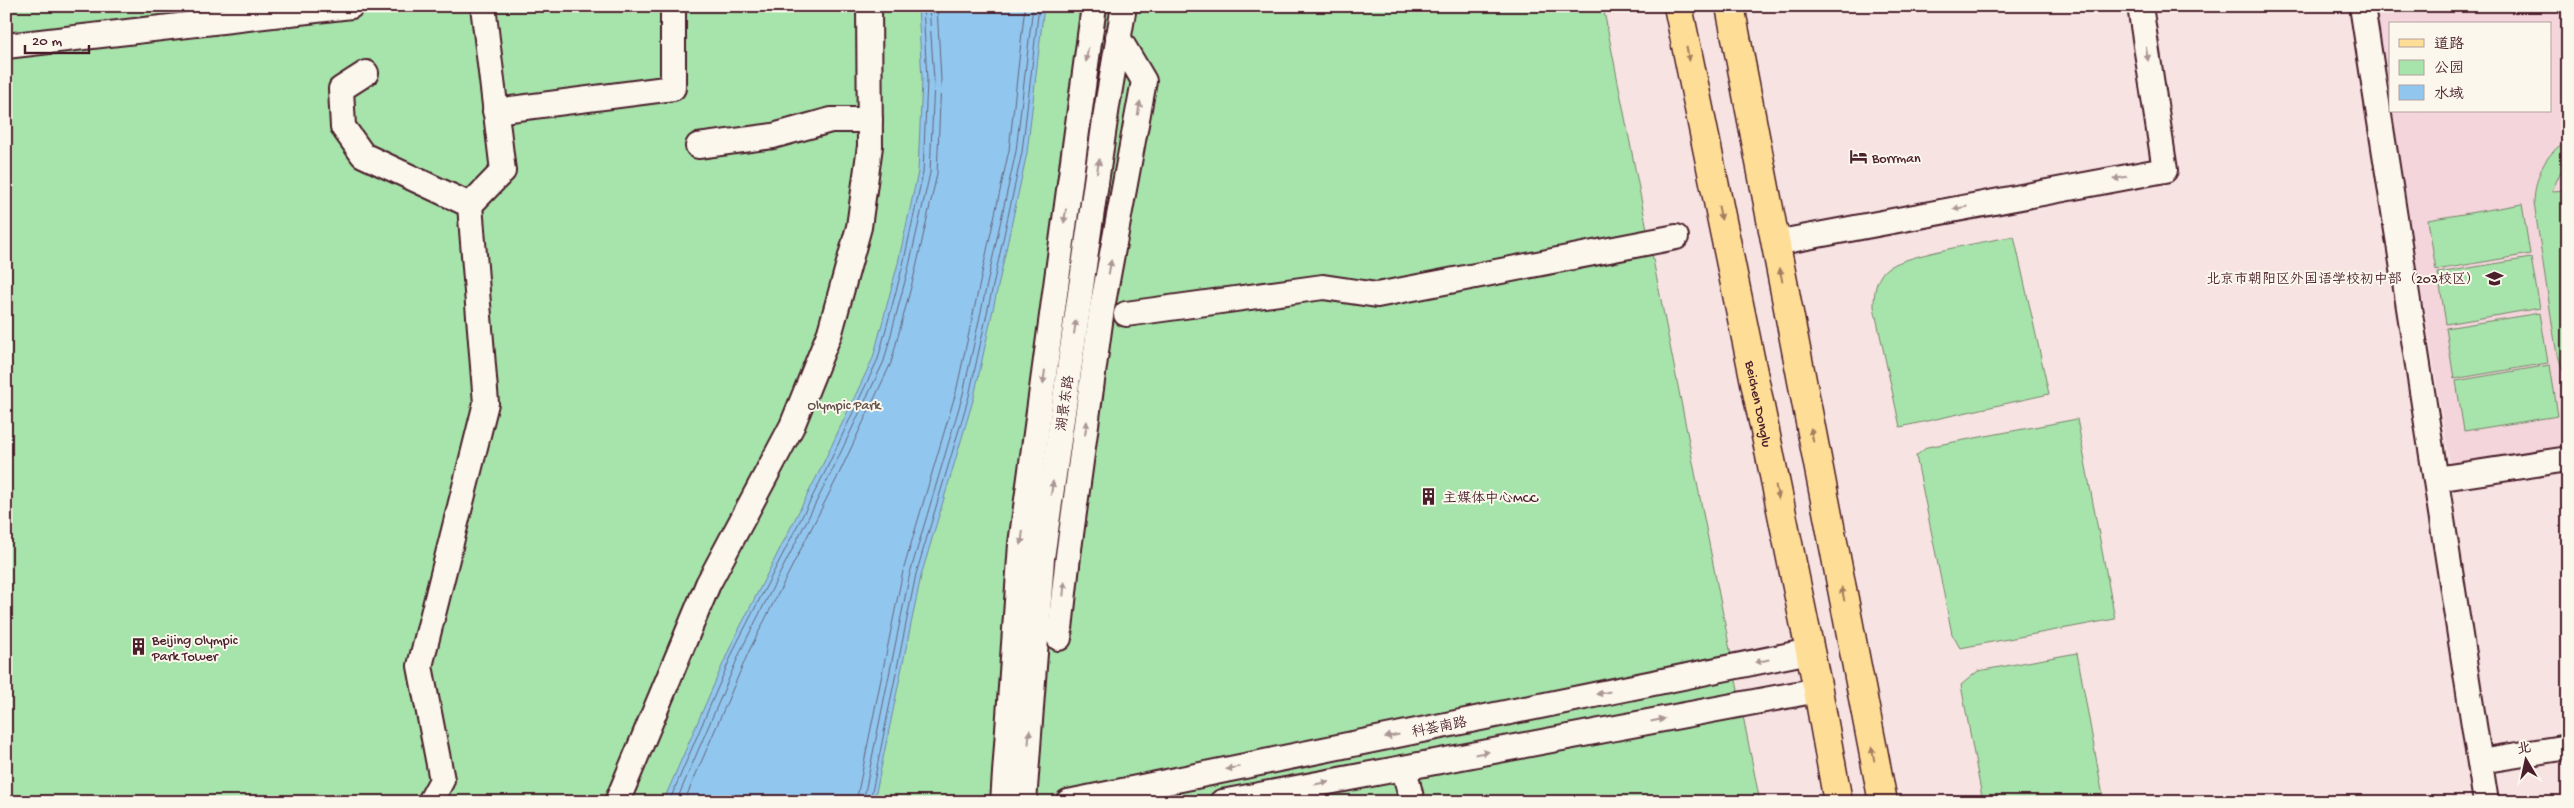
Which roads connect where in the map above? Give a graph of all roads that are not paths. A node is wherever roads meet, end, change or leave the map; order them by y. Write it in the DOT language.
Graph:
graph roads {
  1 [pos="350,6"];
  2 [pos="483,6"];
  3 [pos="673,6"];
  4 [pos="869,6"];
  5 [pos="1094,6"];
  6 [pos="1123,6"];
  7 [pos="1678,6"];
  8 [pos="1730,6"];
  9 [pos="2140,6"];
  10 [pos="2362,6"];
  11 [pos="1118,37"];
  12 [pos="6,46"];
  13 [pos="366,73"];
  14 [pos="495,111"];
  15 [pos="870,120"];
  16 [pos="698,146"];
  17 [pos="470,205"];
  18 [pos="1676,237"];
  19 [pos="1775,242"];
  20 [pos="1126,314"];
  21 [pos="2568,459"];
  22 [pos="2436,479"];
  23 [pos="1059,638"];
  24 [pos="1810,651"];
  25 [pos="1818,690"];
  26 [pos="2568,747"];
  27 [pos="2480,761"];
  28 [pos="1404,768"];
  29 [pos="430,802"];
  30 [pos="617,802"];
  31 [pos="1003,802"];
  32 [pos="1024,802"];
  33 [pos="1068,802"];
  34 [pos="1222,802"];
  35 [pos="1412,802"];
  36 [pos="1838,802"];
  37 [pos="1882,802"];
  38 [pos="2486,802"];
  1 -- 12 [label="street"];
  2 -- 14 [label="street"];
  3 -- 14 [label="street"];
  4 -- 15 [label="street"];
  5 -- 31 [label="street, 湖景东路, one-way"];
  6 -- 11 [label="street, 湖景东路"];
  7 -- 24 [label="main road, Beichen Donglu, one-way"];
  8 -- 19 [label="main road"];
  9 -- 19 [label="street, one-way"];
  10 -- 22 [label="street"];
  23 -- 11 [label="street, one-way"];
  32 -- 11 [label="street, 湖景东路, one-way"];
  13 -- 17 [label="street"];
  14 -- 17 [label="street"];
  15 -- 16 [label="street"];
  15 -- 30 [label="street"];
  17 -- 29 [label="street"];
  18 -- 20 [label="street"];
  37 -- 19 [label="main road, one-way"];
  21 -- 22 [label="street"];
  22 -- 27 [label="street"];
  24 -- 25 [label="main road, Beichen Donglu"];
  24 -- 33 [label="street, 科荟南路, one-way"];
  28 -- 25 [label="street, one-way"];
  25 -- 36 [label="main road, Beichen Donglu"];
  26 -- 27 [label="street"];
  27 -- 38 [label="street"];
  34 -- 28 [label="street, one-way"];
  28 -- 35 [label="street"];
}
